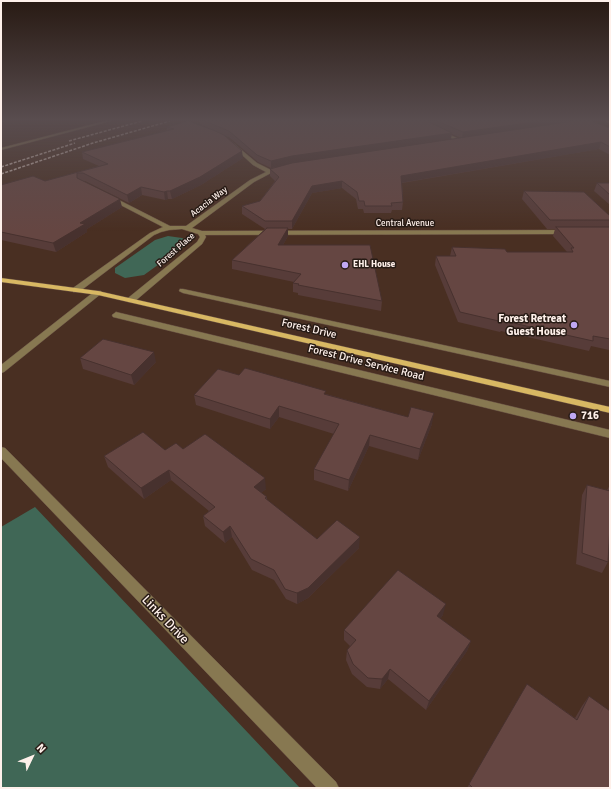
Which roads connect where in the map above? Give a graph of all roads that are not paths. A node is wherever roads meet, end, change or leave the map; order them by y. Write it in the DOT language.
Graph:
graph roads {
  1 [pos="248,158"];
  2 [pos="285,169"];
  3 [pos="270,172"];
  4 [pos="102,194"];
  5 [pos="169,228"];
  6 [pos="188,228"];
  7 [pos="571,232"];
  8 [pos="201,233"];
  9 [pos="1,280"];
  10 [pos="76,290"];
  11 [pos="183,291"];
  12 [pos="98,293"];
  13 [pos="131,300"];
  14 [pos="116,315"];
  15 [pos="1,370"];
  16 [pos="610,384"];
  17 [pos="610,410"];
  18 [pos="610,434"];
  19 [pos="1,451"];
  20 [pos="330,788"];
  1 -- 3 [label="street"];
  2 -- 3 [label="street, Acacia Way"];
  3 -- 6 [label="street, Acacia Way"];
  4 -- 5 [label="street, Forest Place"];
  5 -- 6 [label="street, Forest Place"];
  5 -- 10 [label="street, Forest Place"];
  6 -- 8 [label="street, Forest Place"];
  7 -- 8 [label="street, Central Avenue"];
  8 -- 13 [label="street, Forest Place"];
  9 -- 10 [label="main road, Forest Drive"];
  10 -- 12 [label="main road, Forest Drive"];
  11 -- 16 [label="street"];
  12 -- 13 [label="main road, Forest Drive"];
  12 -- 15 [label="street"];
  13 -- 17 [label="main road, Forest Drive"];
  14 -- 18 [label="street, Forest Drive Service Road"];
  19 -- 20 [label="street, Links Drive"];
}
